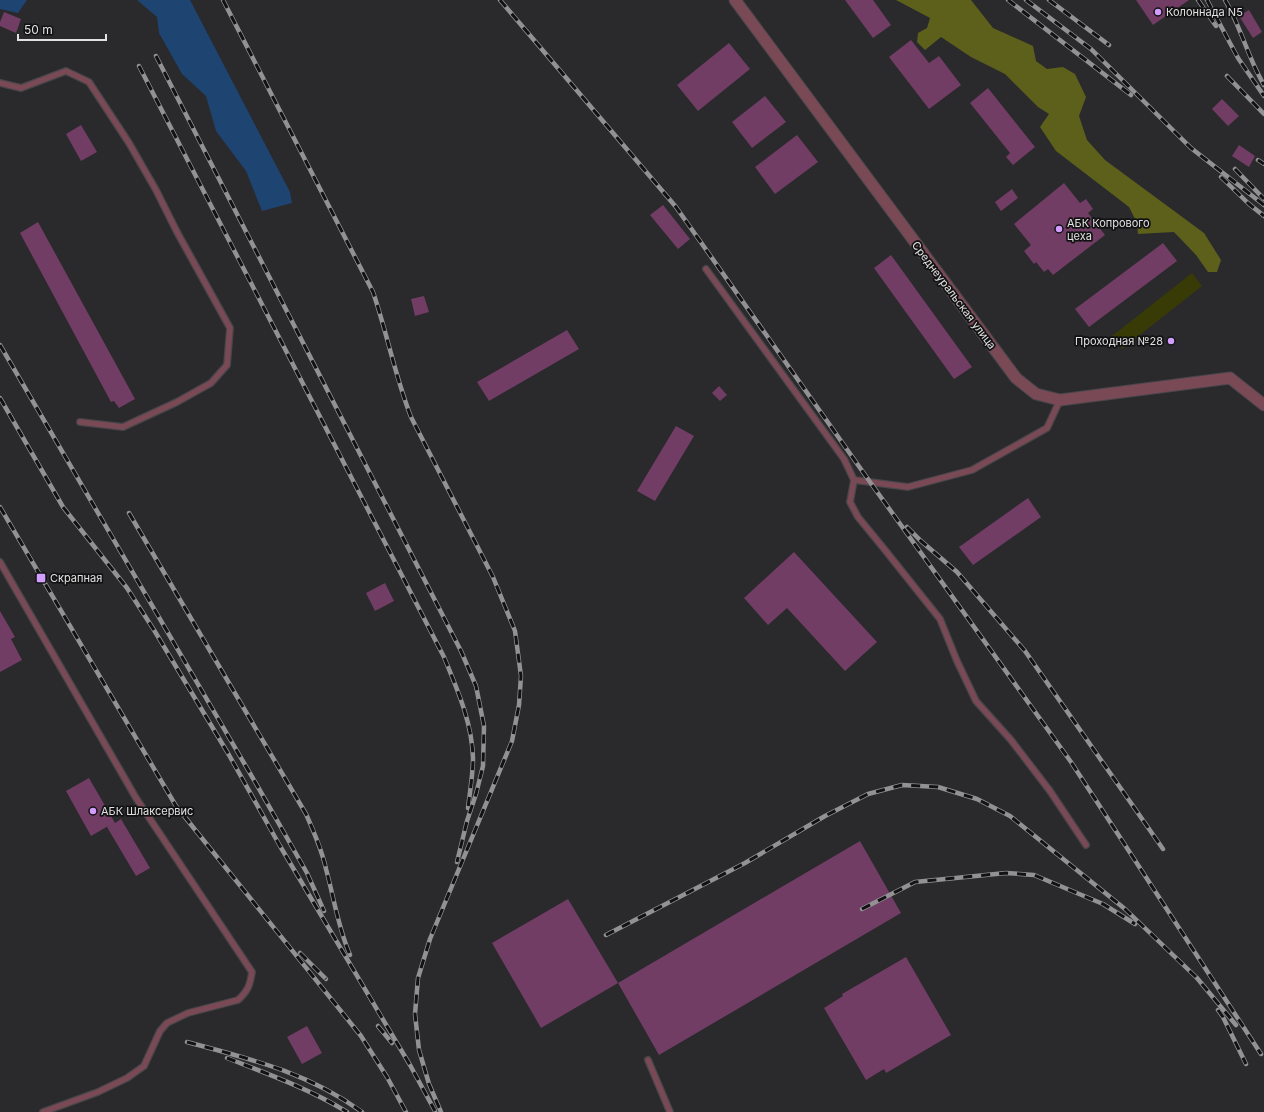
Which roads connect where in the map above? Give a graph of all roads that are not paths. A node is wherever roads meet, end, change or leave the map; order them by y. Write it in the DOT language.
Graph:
graph roads {
  1 [pos="735,0"];
  2 [pos="0,83"];
  3 [pos="706,269"];
  4 [pos="1060,400"];
  5 [pos="1264,405"];
  6 [pos="80,422"];
  7 [pos="854,480"];
  8 [pos="0,562"];
  9 [pos="1086,845"];
  10 [pos="648,1060"];
  11 [pos="43,1112"];
  12 [pos="670,1112"];
  1 -- 4 [label="street, Среднеуральская улица"];
  2 -- 6 [label="lane"];
  3 -- 7 [label="lane"];
  4 -- 5 [label="street, Среднеуральская улица"];
  4 -- 7 [label="lane"];
  7 -- 9 [label="lane"];
  8 -- 11 [label="lane"];
  10 -- 12 [label="lane"];
}
